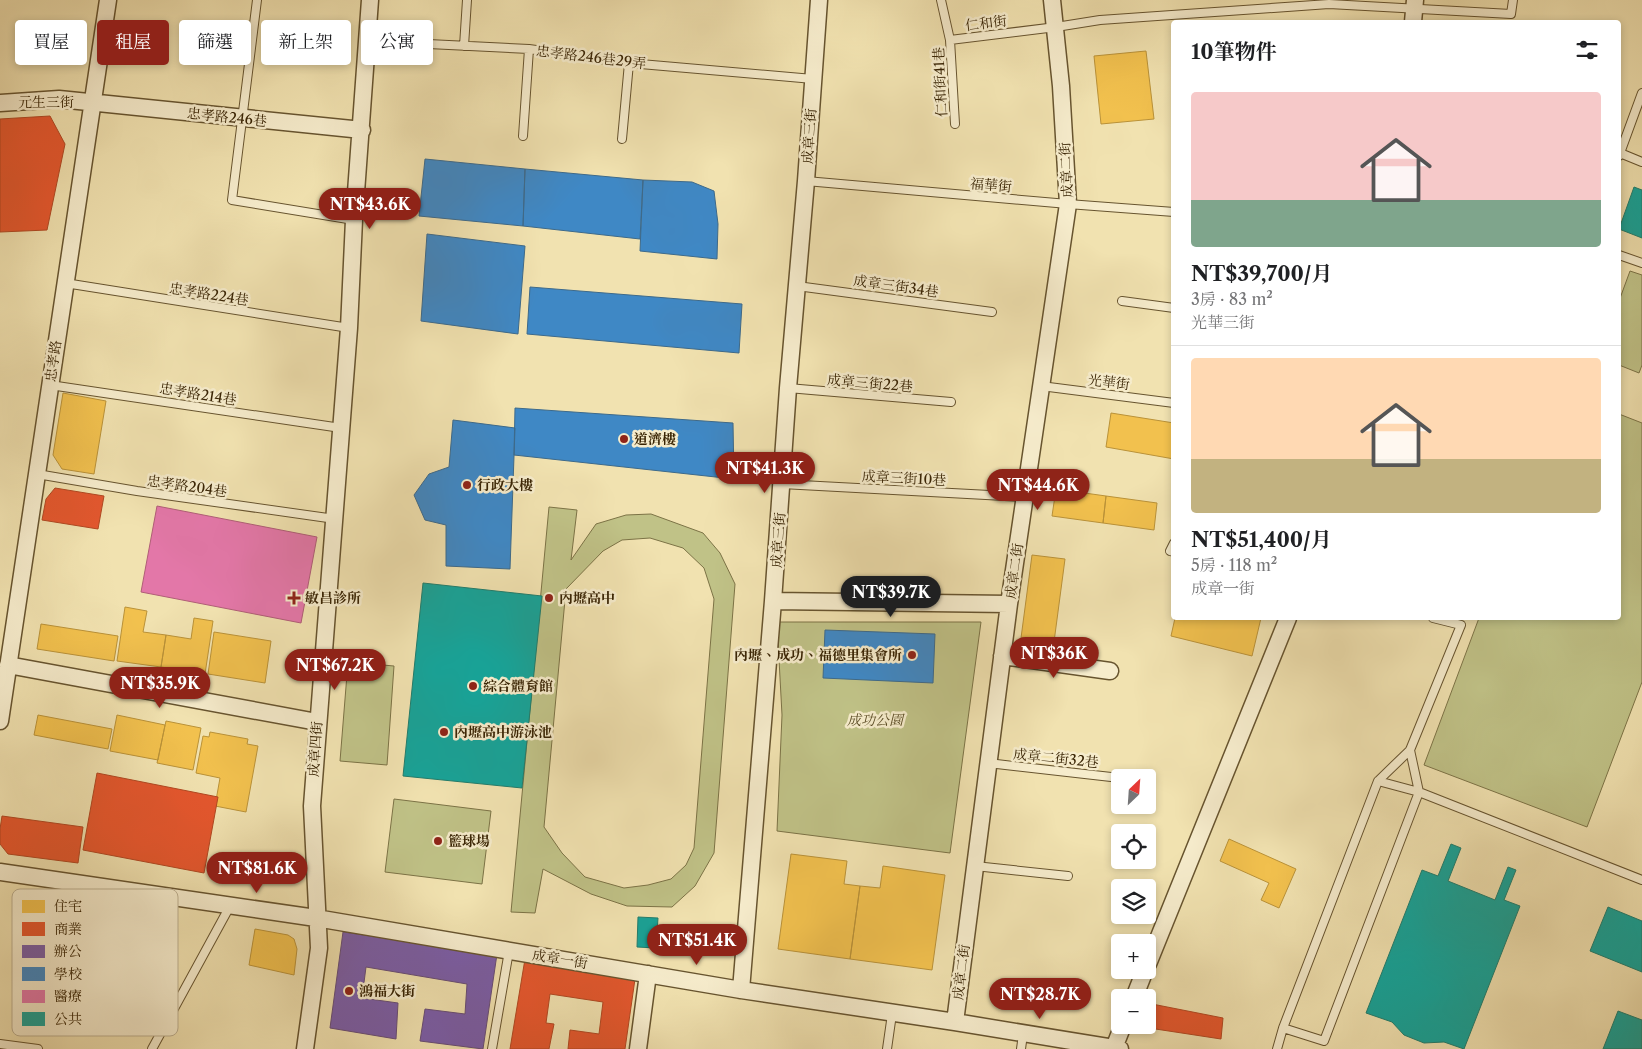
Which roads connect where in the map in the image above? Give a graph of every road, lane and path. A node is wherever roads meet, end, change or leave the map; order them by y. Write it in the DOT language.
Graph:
graph roads {
  1 [pos="108,0"];
  2 [pos="257,0"];
  3 [pos="370,0"];
  4 [pos="467,0"];
  5 [pos="819,0"];
  6 [pos="941,0"];
  7 [pos="1052,0"];
  8 [pos="1513,0"];
  9 [pos="1414,11"];
  10 [pos="369,20"];
  11 [pos="1056,27"];
  12 [pos="950,40"];
  13 [pos="433,44"];
  14 [pos="464,46"];
  15 [pos="529,49"];
  16 [pos="629,63"];
  17 [pos="366,65"];
  18 [pos="814,79"];
  19 [pos="1642,93"];
  20 [pos="0,103"];
  21 [pos="92,104"];
  22 [pos="243,118"];
  23 [pos="955,124"];
  24 [pos="362,130"];
  25 [pos="523,136"];
  26 [pos="622,139"];
  27 [pos="1621,149"];
  28 [pos="1621,155"];
  29 [pos="1642,162"];
  30 [pos="806,181"];
  31 [pos="1068,204"];
  32 [pos="1171,212"];
  33 [pos="354,220"];
  34 [pos="1621,256"];
  35 [pos="1642,263"];
  36 [pos="65,283"];
  37 [pos="797,286"];
  38 [pos="1122,301"];
  39 [pos="1171,308"];
  40 [pos="992,312"];
  41 [pos="349,328"];
  42 [pos="50,385"];
  43 [pos="1041,386"];
  44 [pos="788,388"];
  45 [pos="950,402"];
  46 [pos="1171,404"];
  47 [pos="342,428"];
  48 [pos="37,474"];
  49 [pos="782,484"];
  50 [pos="1024,497"];
  51 [pos="334,519"];
  52 [pos="773,601"];
  53 [pos="1009,604"];
  54 [pos="1287,620"];
  55 [pos="1462,621"];
  56 [pos="1002,656"];
  57 [pos="8,665"];
  58 [pos="1110,671"];
  59 [pos="0,721"];
  60 [pos="317,722"];
  61 [pos="1410,750"];
  62 [pos="988,763"];
  63 [pos="1111,777"];
  64 [pos="1378,781"];
  65 [pos="1419,792"];
  66 [pos="975,866"];
  67 [pos="0,872"];
  68 [pos="1068,876"];
  69 [pos="1642,880"];
  70 [pos="115,889"];
  71 [pos="178,898"];
  72 [pos="230,906"];
  73 [pos="316,918"];
  74 [pos="1156,944"];
  75 [pos="509,951"];
  76 [pos="648,974"];
  77 [pos="741,990"];
  78 [pos="178,1001"];
  79 [pos="892,1014"];
  80 [pos="955,1022"];
  81 [pos="1283,1028"];
  82 [pos="1120,1034"];
  83 [pos="159,1036"];
  84 [pos="1022,1041"];
  85 [pos="0,1044"];
  86 [pos="38,1049"];
  87 [pos="152,1049"];
  88 [pos="305,1049"];
  89 [pos="492,1049"];
  90 [pos="638,1049"];
  91 [pos="887,1049"];
  92 [pos="1116,1049"];
  93 [pos="1277,1049"];
  1 -- 21 [label="street, 忠孝路"];
  2 -- 22 [label="lane"];
  3 -- 10 [label="street"];
  4 -- 14 [label="lane"];
  5 -- 18 [label="street, 成章三街"];
  6 -- 12 [label="lane, 仁和街41巷"];
  7 -- 11 [label="street, 成章二街"];
  8 -- 9 [label="lane, 仁和街"];
  9 -- 11 [label="lane, 仁和街"];
  11 -- 12 [label="lane, 仁和街"];
  11 -- 31 [label="street, 成章二街"];
  12 -- 23 [label="lane, 仁和街41巷"];
  13 -- 14 [label="lane, 忠孝路246巷29弄"];
  14 -- 15 [label="lane, 忠孝路246巷29弄"];
  15 -- 16 [label="lane, 忠孝路246巷29弄"];
  15 -- 25 [label="lane"];
  16 -- 18 [label="lane, 忠孝路246巷29弄"];
  16 -- 26 [label="lane"];
  17 -- 24 [label="street"];
  18 -- 30 [label="street, 成章三街"];
  19 -- 27 [label="lane"];
  20 -- 21 [label="street, 元生三街"];
  21 -- 22 [label="street, 忠孝路246巷"];
  21 -- 36 [label="street, 忠孝路"];
  22 -- 24 [label="street, 忠孝路246巷"];
  22 -- 33 [label="lane"];
  24 -- 33 [label="street, 成章四街"];
  28 -- 29 [label="lane"];
  30 -- 31 [label="lane, 福華街"];
  30 -- 37 [label="street, 成章三街"];
  31 -- 32 [label="lane, 福華街"];
  31 -- 43 [label="street, 成章二街"];
  33 -- 41 [label="street, 成章四街"];
  34 -- 35 [label="lane"];
  36 -- 41 [label="lane, 忠孝路224巷"];
  36 -- 42 [label="street, 忠孝路"];
  37 -- 40 [label="lane, 成章三街34巷"];
  37 -- 44 [label="street, 成章三街"];
  38 -- 39 [label="lane"];
  41 -- 47 [label="street, 成章四街"];
  42 -- 47 [label="lane, 忠孝路214巷"];
  42 -- 48 [label="street, 忠孝路"];
  43 -- 46 [label="lane, 光華街"];
  43 -- 50 [label="street, 成章二街"];
  44 -- 45 [label="lane, 成章三街22巷"];
  44 -- 49 [label="street, 成章三街"];
  47 -- 51 [label="street, 成章四街"];
  48 -- 51 [label="lane, 忠孝路204巷"];
  48 -- 57 [label="street, 忠孝路"];
  49 -- 50 [label="lane, 成章三街10巷"];
  49 -- 52 [label="street, 成章三街"];
  50 -- 53 [label="street, 成章二街"];
  51 -- 60 [label="street, 成章四街"];
  52 -- 53 [label="street"];
  52 -- 77 [label="street, 成章三街"];
  53 -- 56 [label="street, 成章二街"];
  54 -- 74 [label="street"];
  55 -- 61 [label="lane"];
  56 -- 58 [label="street"];
  56 -- 62 [label="street, 成章二街"];
  57 -- 59 [label="street, 忠孝路"];
  57 -- 60 [label="street"];
  60 -- 73 [label="street, 成章四街"];
  61 -- 64 [label="lane"];
  61 -- 65 [label="lane"];
  62 -- 63 [label="lane, 成章二街32巷"];
  62 -- 66 [label="street, 成章二街"];
  64 -- 65 [label="lane"];
  64 -- 81 [label="lane"];
  65 -- 69 [label="lane"];
  65 -- 81 [label="lane"];
  66 -- 68 [label="lane"];
  66 -- 80 [label="street, 成章二街"];
  67 -- 70 [label="street, 成章一街"];
  71 -- 72 [label="street, 成章一街"];
  72 -- 73 [label="street, 成章一街"];
  72 -- 78 [label="lane"];
  73 -- 75 [label="street, 成章一街"];
  73 -- 88 [label="street, 成章四街"];
  75 -- 76 [label="street, 成章一街"];
  75 -- 89 [label="lane"];
  76 -- 77 [label="street, 成章一街"];
  76 -- 90 [label="street"];
  77 -- 79 [label="street, 成章一街"];
  79 -- 80 [label="street, 成章一街"];
  79 -- 91 [label="lane"];
  80 -- 84 [label="street, 成章一街"];
  81 -- 93 [label="lane"];
  82 -- 92 [label="street"];
  83 -- 87 [label="lane"];
  84 -- 92 [label="street, 成章一街"];
  85 -- 86 [label="lane"];
}
